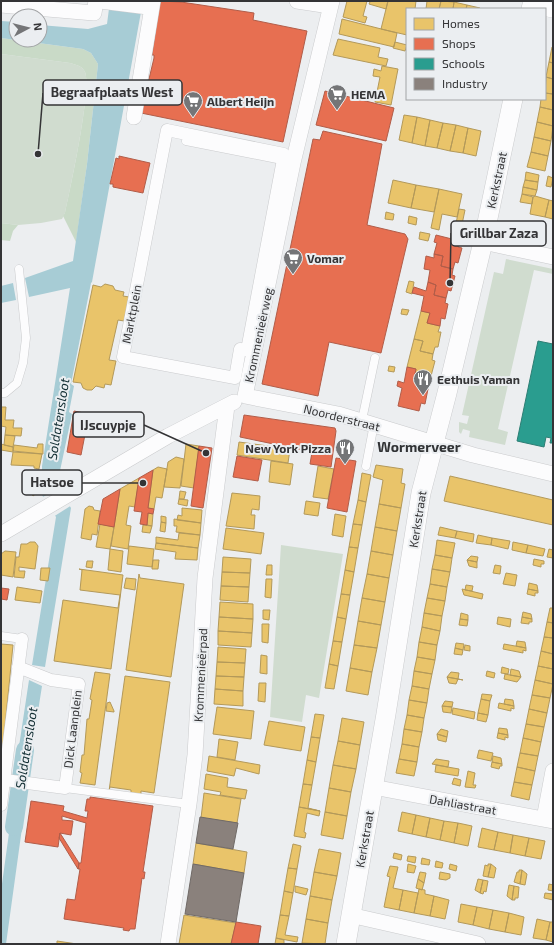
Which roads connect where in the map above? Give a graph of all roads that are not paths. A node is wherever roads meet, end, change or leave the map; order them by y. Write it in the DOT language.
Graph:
graph roads {
  1 [pos="297,1"];
  2 [pos="99,2"];
  3 [pos="331,4"];
  4 [pos="1,5"];
  5 [pos="532,5"];
  6 [pos="149,6"];
  7 [pos="545,8"];
  8 [pos="513,100"];
  9 [pos="134,117"];
  10 [pos="186,141"];
  11 [pos="288,162"];
  12 [pos="483,242"];
  13 [pos="553,257"];
  14 [pos="19,269"];
  15 [pos="375,358"];
  16 [pos="1,393"];
  17 [pos="245,396"];
  18 [pos="227,406"];
  19 [pos="368,422"];
  20 [pos="433,442"];
  21 [pos="366,466"];
  22 [pos="553,474"];
  23 [pos="1,534"];
  24 [pos="1,636"];
  25 [pos="22,638"];
  26 [pos="18,667"];
  27 [pos="553,771"];
  28 [pos="10,781"];
  29 [pos="373,787"];
  30 [pos="65,788"];
  31 [pos="190,804"];
  32 [pos="1,805"];
  33 [pos="548,820"];
  34 [pos="350,915"];
  35 [pos="168,944"];
  36 [pos="346,944"];
  37 [pos="478,944"];
  1 -- 3 [label="street"];
  2 -- 4 [label="street"];
  2 -- 6 [label="street"];
  3 -- 11 [label="street, Krommenieërweg"];
  5 -- 7 [label="street"];
  6 -- 9 [label="street"];
  8 -- 12 [label="street, Kerkstraat"];
  10 -- 11 [label="lane"];
  11 -- 11 [label="street, Marktplein"];
  11 -- 17 [label="street, Krommenieërweg"];
  12 -- 13 [label="street"];
  12 -- 20 [label="street, Kerkstraat"];
  14 -- 16 [label="lane"];
  15 -- 19 [label="lane"];
  17 -- 18 [label="street, Krommenieërweg"];
  17 -- 19 [label="street, Noorderstraat"];
  18 -- 23 [label="street, Krommenieërweg"];
  18 -- 31 [label="street, Krommenieërpad"];
  19 -- 20 [label="street, Noorderstraat"];
  19 -- 21 [label="lane"];
  20 -- 22 [label="street, Noorderstraat"];
  20 -- 29 [label="street, Kerkstraat"];
  24 -- 25 [label="lane"];
  25 -- 26 [label="street"];
  26 -- 28 [label="street"];
  26 -- 30 [label="street, Dick Laanplein"];
  27 -- 33 [label="street"];
  28 -- 30 [label="street"];
  28 -- 32 [label="street"];
  29 -- 33 [label="street, Dahliastraat"];
  29 -- 34 [label="street, Kerkstraat"];
  30 -- 31 [label="lane"];
  31 -- 35 [label="street, Krommenieërpad"];
  34 -- 36 [label="street, Kerkstraat"];
  34 -- 37 [label="street"];
}
